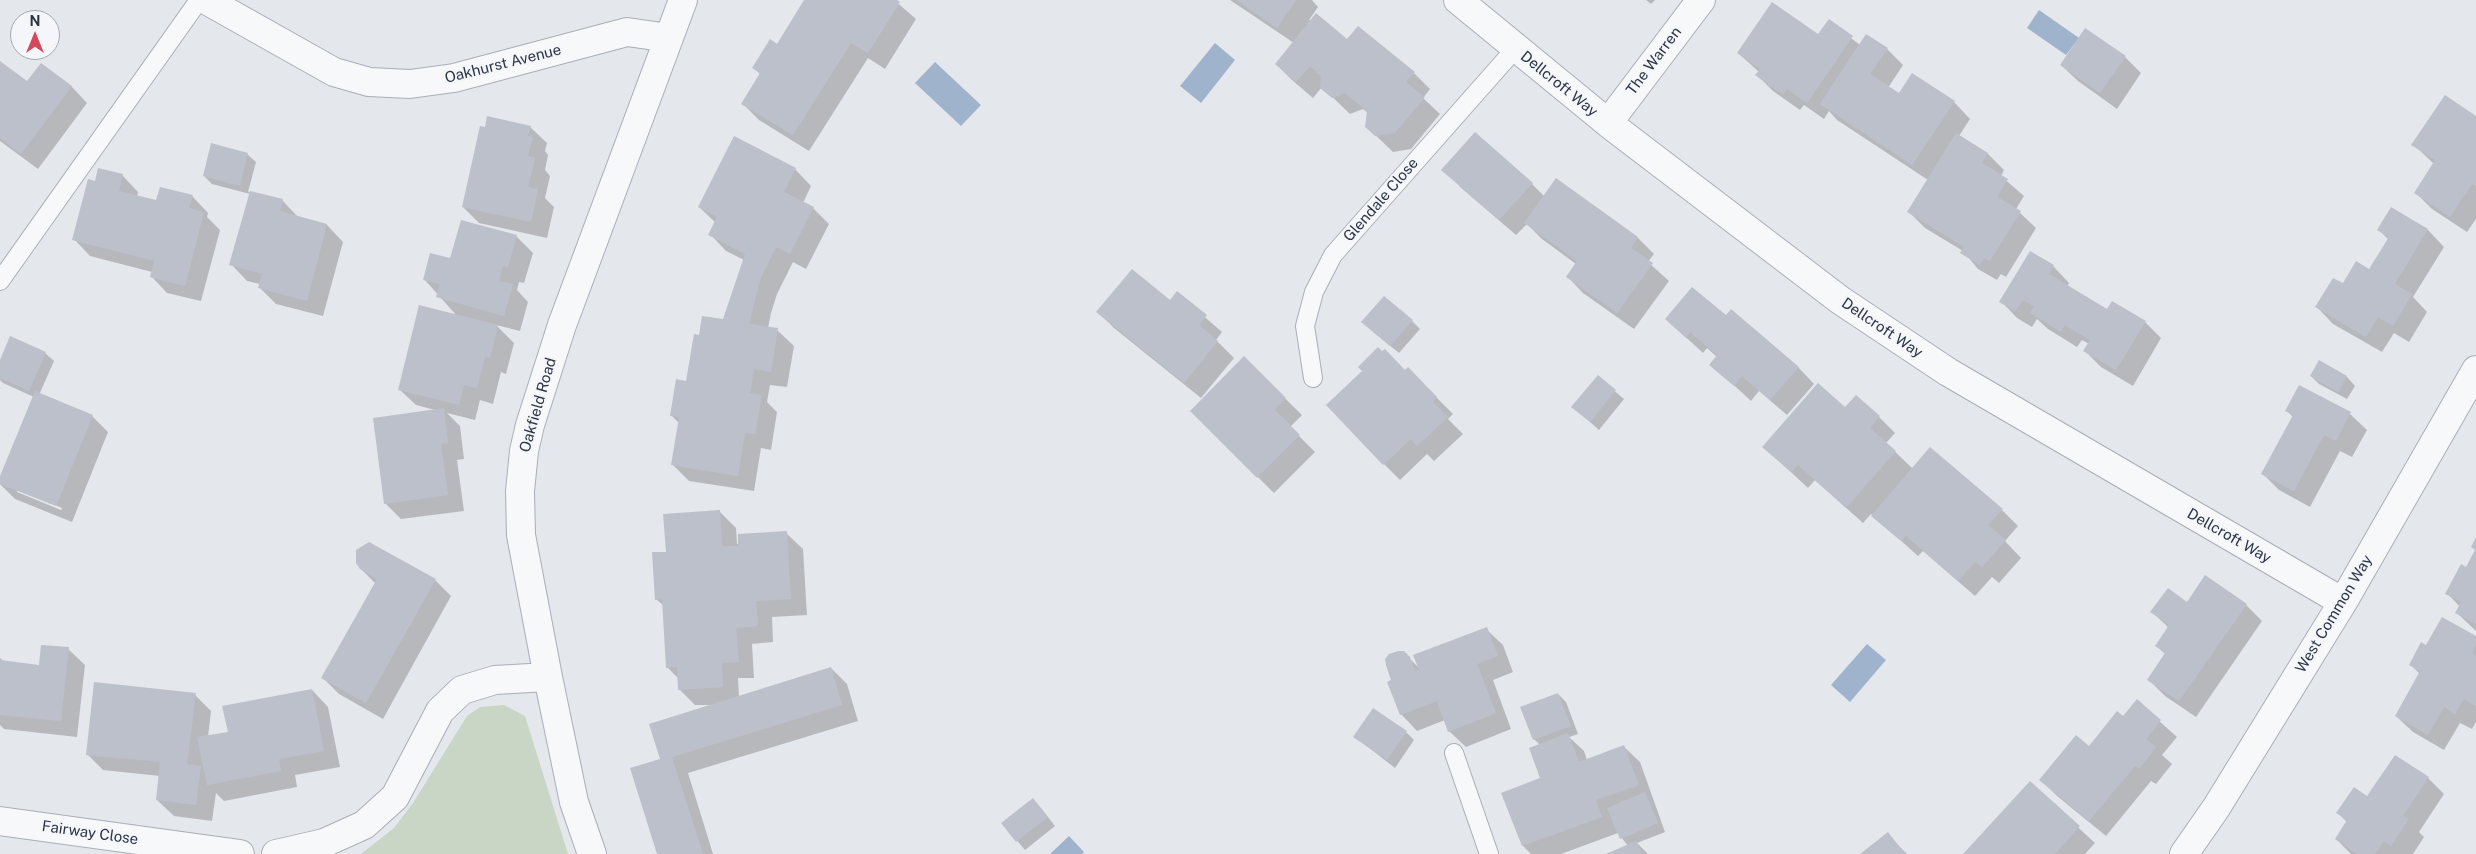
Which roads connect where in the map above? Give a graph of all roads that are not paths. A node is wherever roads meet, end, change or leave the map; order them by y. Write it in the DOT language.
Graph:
graph roads {
  1 [pos="199,0"];
  2 [pos="206,0"];
  3 [pos="683,0"];
  4 [pos="1458,0"];
  5 [pos="1701,0"];
  6 [pos="669,38"];
  7 [pos="1515,49"];
  8 [pos="1608,123"];
  9 [pos="0,281"];
  10 [pos="2476,370"];
  11 [pos="1313,378"];
  12 [pos="2343,602"];
  13 [pos="548,677"];
  14 [pos="1454,752"];
  15 [pos="0,821"];
  16 [pos="240,854"];
  17 [pos="276,854"];
  18 [pos="592,854"];
  19 [pos="1489,854"];
  20 [pos="2184,854"];
  1 -- 9 [label="lane"];
  2 -- 6 [label="street, Oakhurst Avenue"];
  3 -- 6 [label="street, Oakfield Road"];
  4 -- 7 [label="street, Dellcroft Way"];
  5 -- 8 [label="street, The Warren"];
  6 -- 13 [label="street, Oakfield Road"];
  7 -- 8 [label="street, Dellcroft Way"];
  7 -- 11 [label="lane, Glendale Close"];
  8 -- 12 [label="street, Dellcroft Way"];
  10 -- 12 [label="street, West Common Way"];
  12 -- 20 [label="street, West Common Way"];
  13 -- 17 [label="street"];
  13 -- 18 [label="street, Oakfield Road"];
  14 -- 19 [label="lane"];
  15 -- 16 [label="street, Fairway Close"];
}
